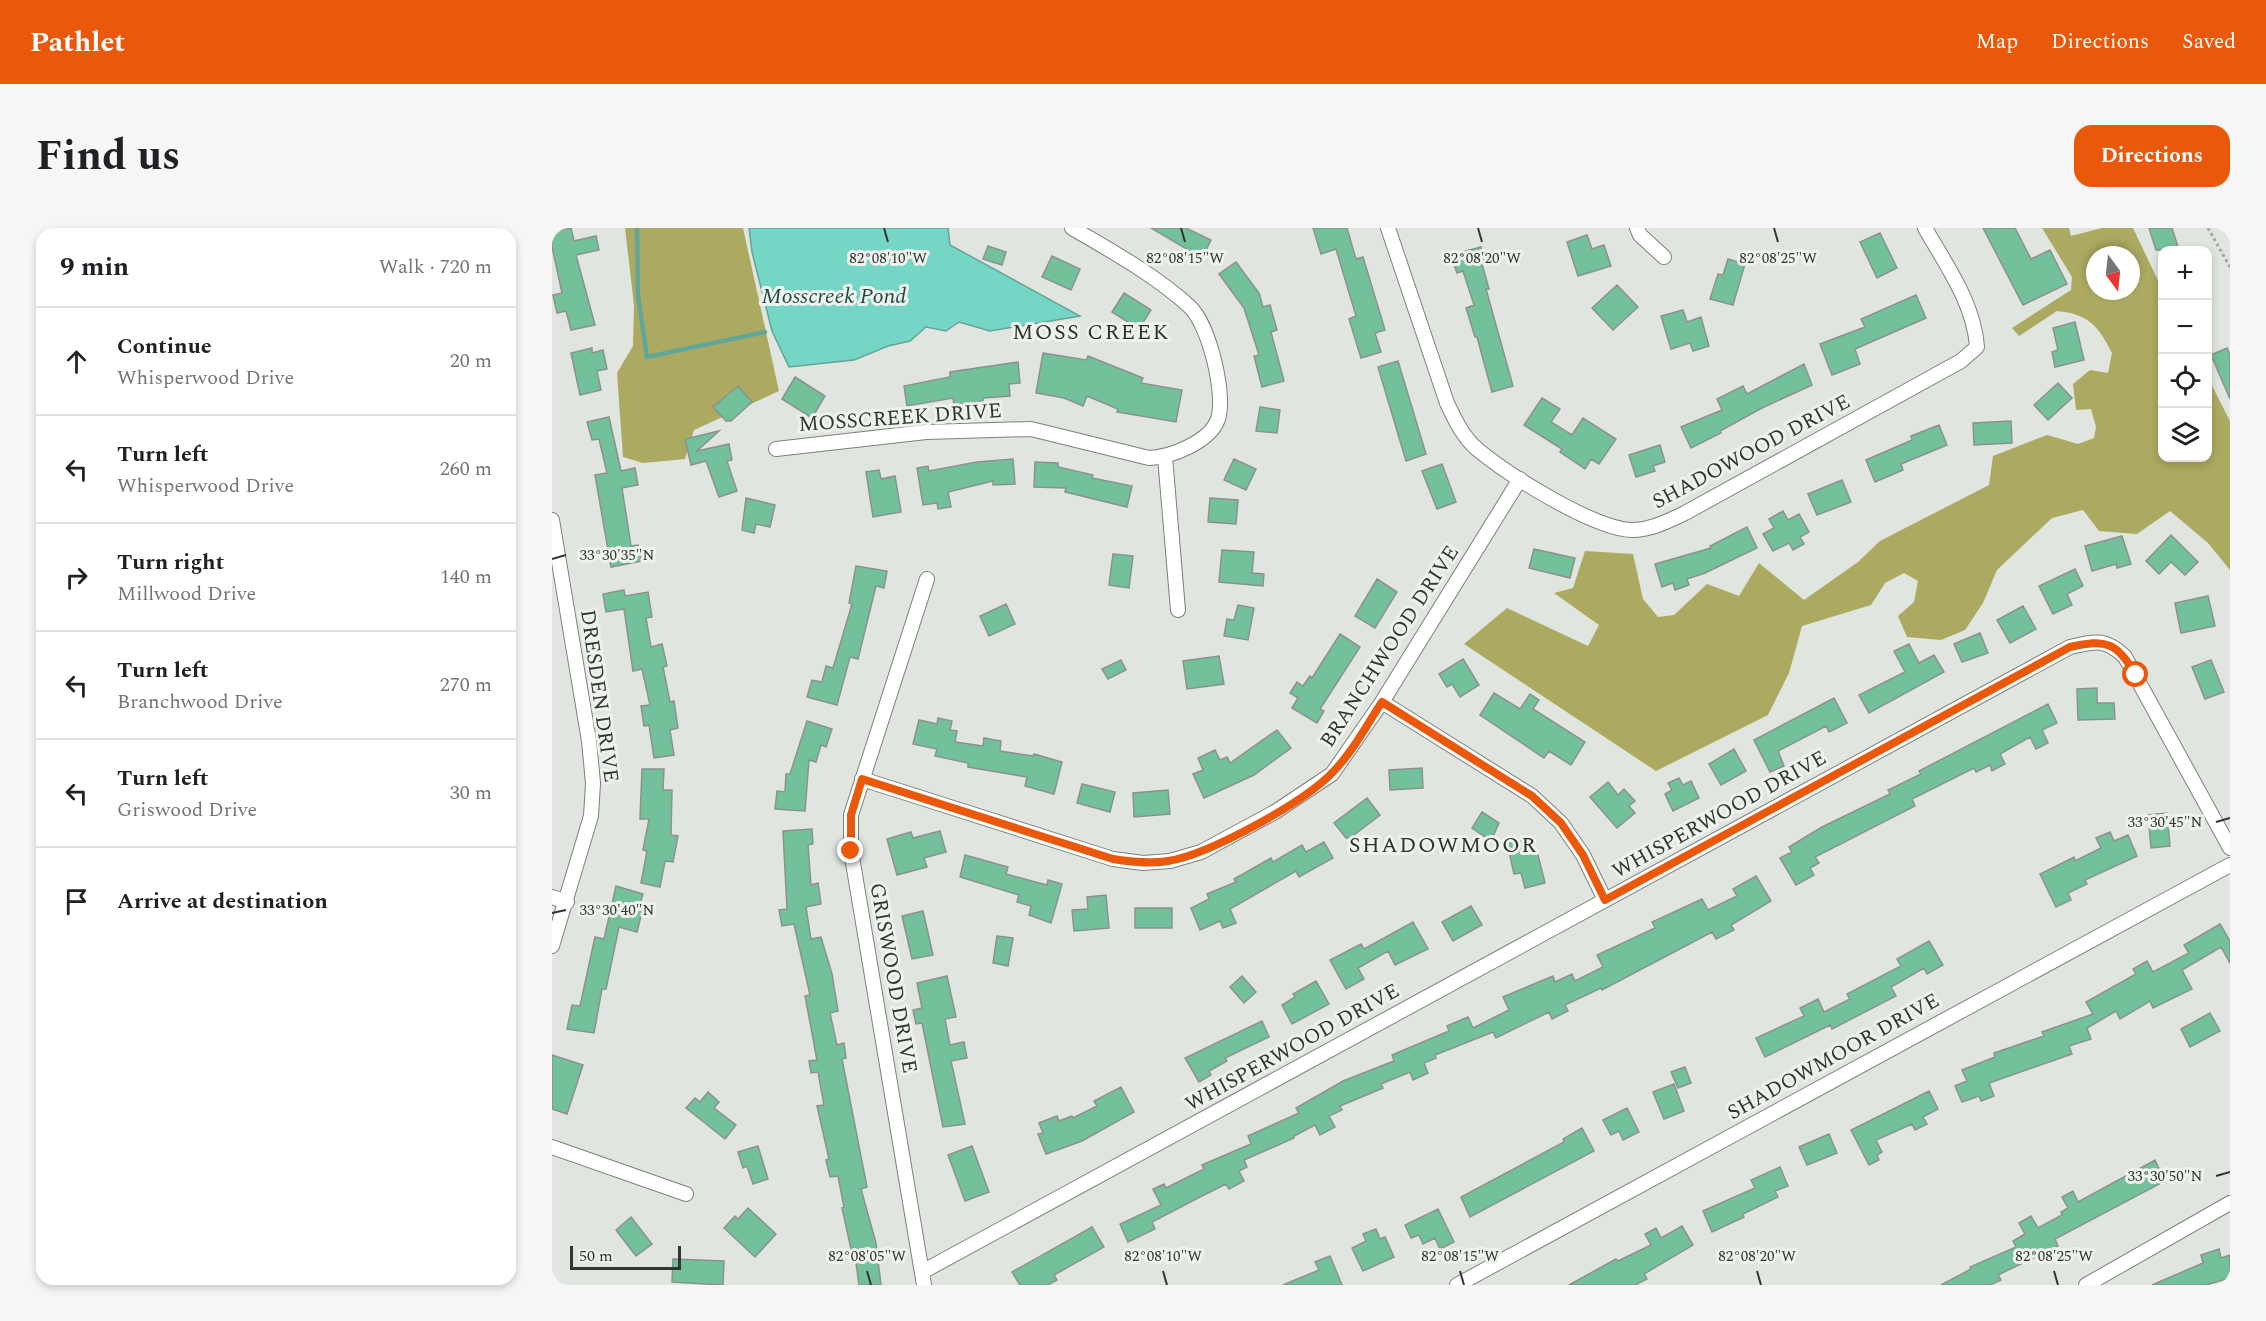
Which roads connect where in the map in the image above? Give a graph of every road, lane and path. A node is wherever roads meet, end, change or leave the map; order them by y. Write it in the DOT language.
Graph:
graph roads {
  1 [pos="1072,228"];
  2 [pos="1388,228"];
  3 [pos="1637,228"];
  4 [pos="1925,228"];
  5 [pos="2208,228"];
  6 [pos="1664,257"];
  7 [pos="2230,267"];
  8 [pos="776,448"];
  9 [pos="1165,458"];
  10 [pos="1520,479"];
  11 [pos="552,520"];
  12 [pos="927,579"];
  13 [pos="1178,610"];
  14 [pos="1382,702"];
  15 [pos="862,779"];
  16 [pos="2230,848"];
  17 [pos="2230,865"];
  18 [pos="552,897"];
  19 [pos="1605,900"];
  20 [pos="567,902"];
  21 [pos="552,946"];
  22 [pos="552,1147"];
  23 [pos="686,1194"];
  24 [pos="2230,1203"];
  25 [pos="923,1279"];
  26 [pos="1457,1285"];
  27 [pos="2086,1285"];
  1 -- 9 [label="street"];
  2 -- 10 [label="street, SHADOWOOD DRIVE"];
  3 -- 6 [label="street"];
  4 -- 10 [label="street, SHADOWOOD DRIVE"];
  5 -- 7 [label="path"];
  8 -- 9 [label="street, MOSSCREEK DRIVE"];
  9 -- 13 [label="street"];
  10 -- 14 [label="street, BRANCHWOOD DRIVE"];
  11 -- 20 [label="street, DRESDEN DRIVE"];
  12 -- 15 [label="street, GRISWOOD DRIVE"];
  14 -- 15 [label="street, BRANCHWOOD DRIVE"];
  14 -- 19 [label="street"];
  15 -- 25 [label="street, GRISWOOD DRIVE"];
  16 -- 19 [label="street, WHISPERWOOD DRIVE"];
  17 -- 26 [label="street, SHADOWMOOR DRIVE"];
  18 -- 20 [label="street"];
  19 -- 25 [label="street, WHISPERWOOD DRIVE"];
  20 -- 21 [label="street, DRESDEN DRIVE"];
  22 -- 23 [label="street"];
  24 -- 27 [label="street"];
}
